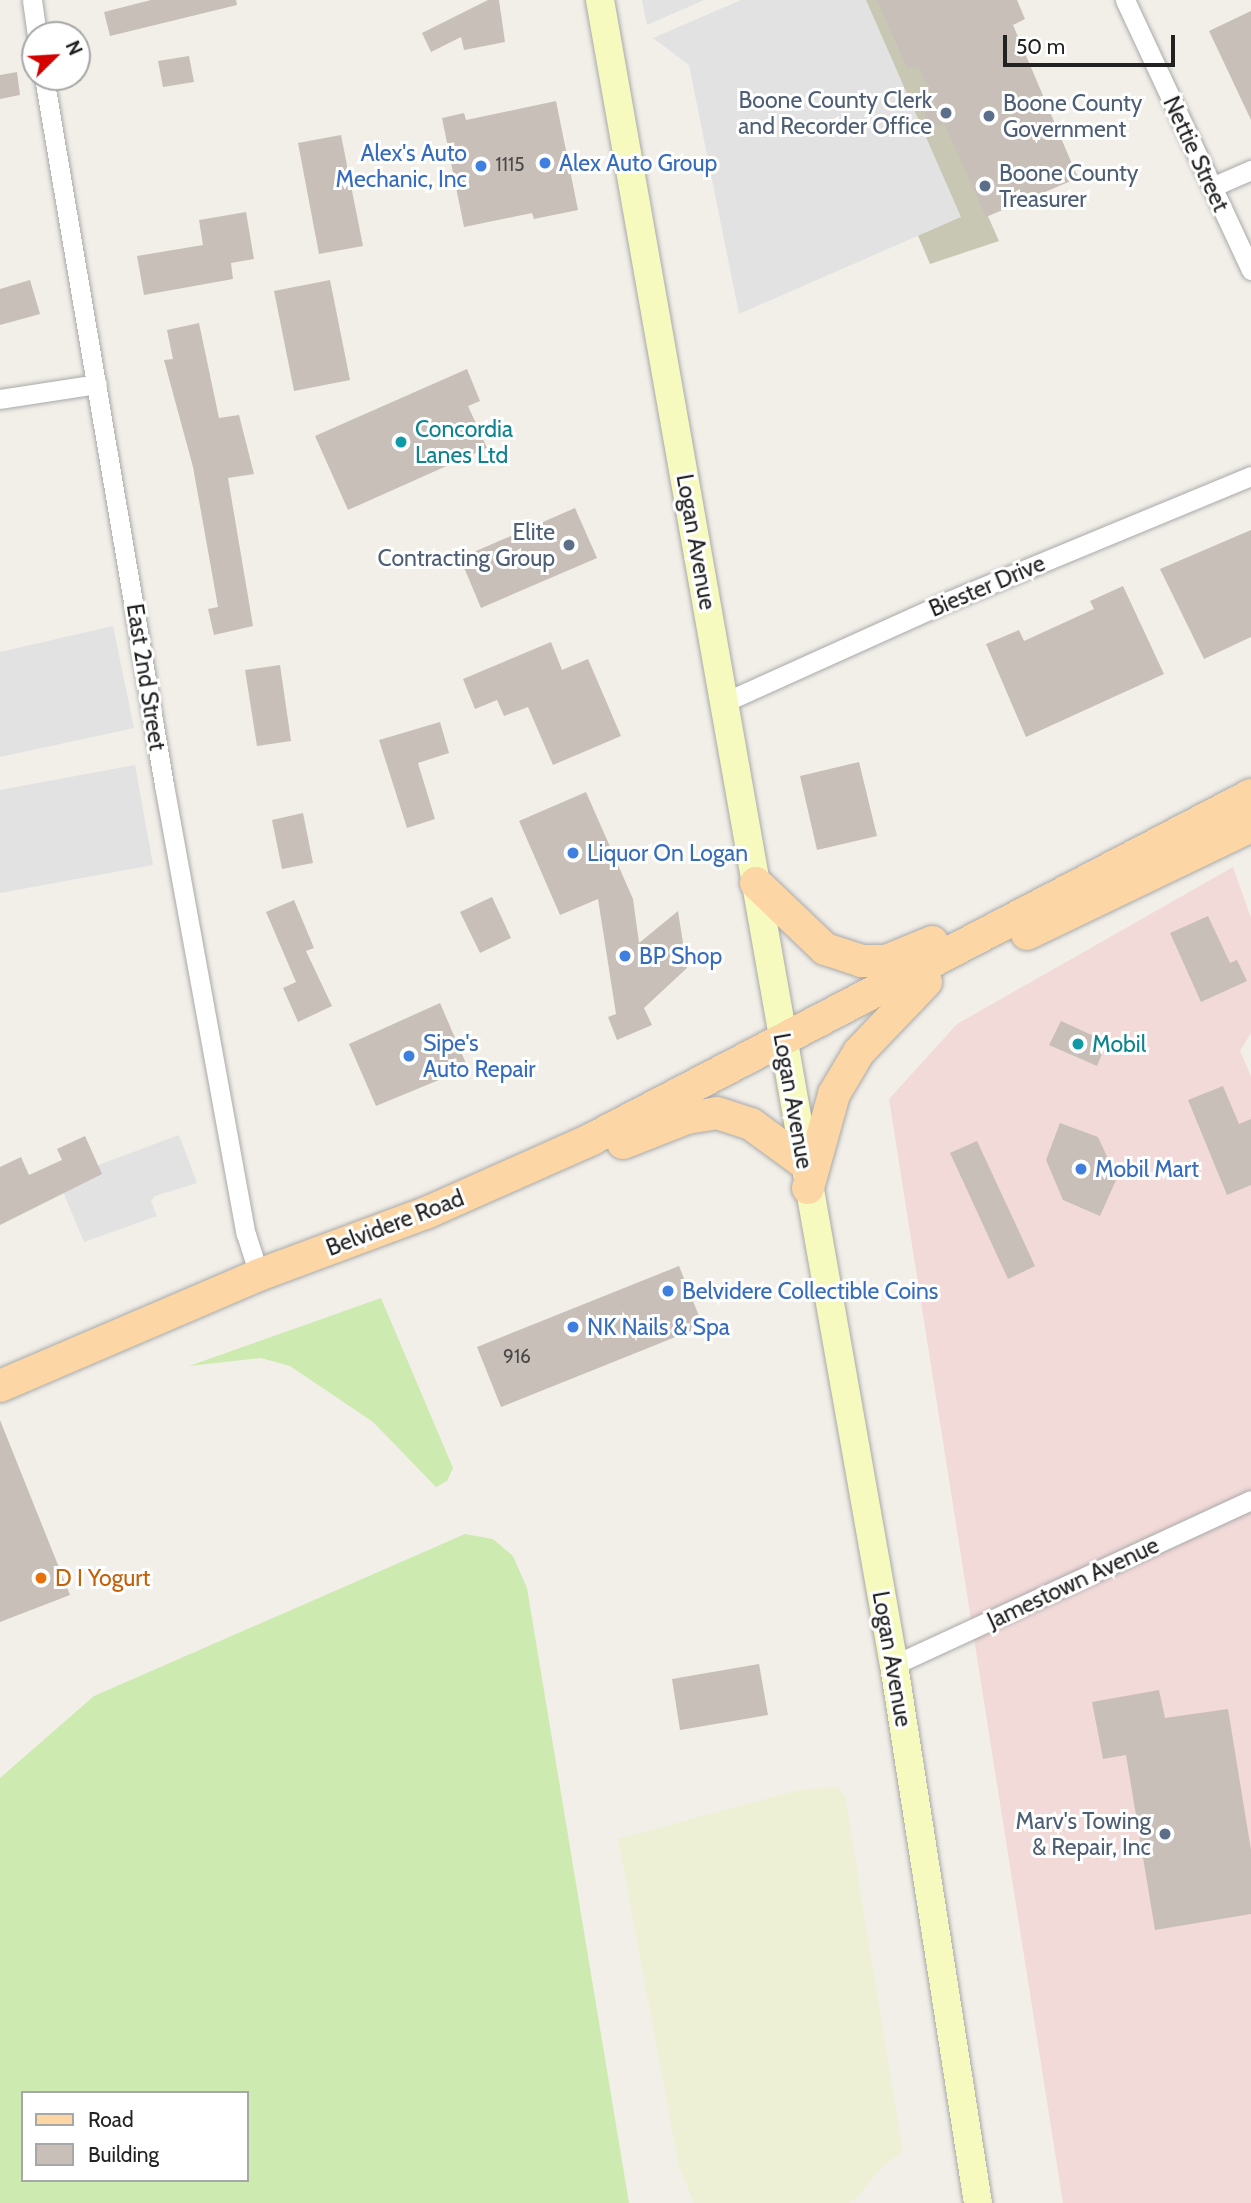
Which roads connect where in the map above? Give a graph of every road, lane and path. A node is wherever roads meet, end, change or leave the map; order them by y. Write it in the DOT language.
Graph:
graph roads {
  1 [pos="32,0"];
  2 [pos="600,0"];
  3 [pos="1125,0"];
  4 [pos="35,21"];
  5 [pos="46,91"];
  6 [pos="1251,170"];
  7 [pos="1212,187"];
  8 [pos="1251,270"];
  9 [pos="97,384"];
  10 [pos="0,399"];
  11 [pos="1251,476"];
  12 [pos="724,702"];
  13 [pos="1251,795"];
  14 [pos="1251,826"];
  15 [pos="756,883"];
  16 [pos="1010,920"];
  17 [pos="926,982"];
  18 [pos="783,1042"];
  19 [pos="534,1165"];
  20 [pos="806,1175"];
  21 [pos="259,1275"];
  22 [pos="0,1386"];
  23 [pos="1251,1500"];
  24 [pos="894,1665"];
  25 [pos="978,2203"];
  1 -- 4 [label="street"];
  2 -- 12 [label="main road, Logan Avenue"];
  3 -- 7 [label="street, Nettie Street"];
  5 -- 9 [label="street, East 2nd Street"];
  6 -- 7 [label="street"];
  7 -- 8 [label="street, Nettie Street"];
  9 -- 10 [label="street"];
  9 -- 21 [label="street, East 2nd Street"];
  11 -- 12 [label="street, Biester Drive"];
  12 -- 15 [label="main road, Logan Avenue"];
  13 -- 16 [label="main road"];
  14 -- 17 [label="main road"];
  15 -- 16 [label="main road"];
  15 -- 18 [label="main road, Logan Avenue"];
  16 -- 18 [label="main road"];
  17 -- 18 [label="main road"];
  17 -- 20 [label="main road"];
  18 -- 19 [label="main road, Belvidere Road"];
  18 -- 20 [label="main road, Logan Avenue"];
  19 -- 20 [label="main road"];
  19 -- 21 [label="main road, Belvidere Road"];
  20 -- 24 [label="main road, Logan Avenue"];
  21 -- 22 [label="main road, Belvidere Road"];
  23 -- 24 [label="street, Jamestown Avenue"];
  24 -- 25 [label="main road, Logan Avenue"];
}
